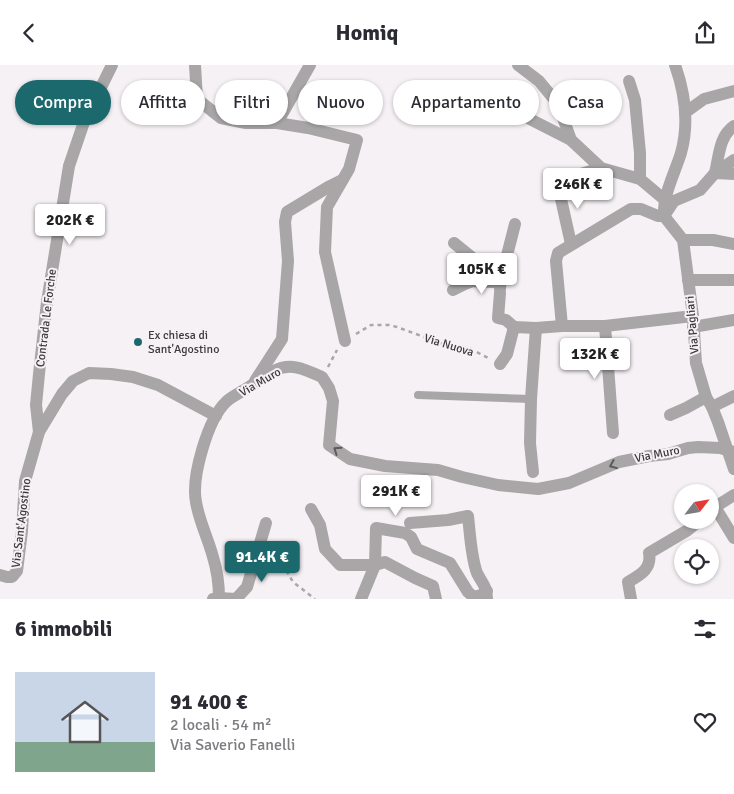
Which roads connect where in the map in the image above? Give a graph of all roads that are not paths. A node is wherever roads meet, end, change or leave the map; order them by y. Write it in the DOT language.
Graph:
graph roads {
  1 [pos="112,65"];
  2 [pos="195,65"];
  3 [pos="310,65"];
  4 [pos="518,65"];
  5 [pos="675,65"];
  6 [pos="629,81"];
  7 [pos="734,91"];
  8 [pos="288,104"];
  9 [pos="686,112"];
  10 [pos="215,113"];
  11 [pos="539,124"];
  12 [pos="288,125"];
  13 [pos="734,126"];
  14 [pos="571,140"];
  15 [pos="734,160"];
  16 [pos="600,168"];
  17 [pos="715,173"];
  18 [pos="734,174"];
  19 [pos="640,179"];
  20 [pos="342,180"];
  21 [pos="665,200"];
  22 [pos="664,216"];
  23 [pos="515,224"];
  24 [pos="683,240"];
  25 [pos="454,243"];
  26 [pos="571,244"];
  27 [pos="734,244"];
  28 [pos="688,280"];
  29 [pos="734,280"];
  30 [pos="500,287"];
  31 [pos="453,290"];
  32 [pos="734,319"];
  33 [pos="693,322"];
  34 [pos="605,325"];
  35 [pos="562,326"];
  36 [pos="514,327"];
  37 [pos="536,328"];
  38 [pos="345,341"];
  39 [pos="500,364"];
  40 [pos="252,385"];
  41 [pos="418,395"];
  42 [pos="734,396"];
  43 [pos="531,399"];
  44 [pos="709,402"];
  45 [pos="670,415"];
  46 [pos="216,416"];
  47 [pos="39,432"];
  48 [pos="613,433"];
  49 [pos="731,451"];
  50 [pos="734,469"];
  51 [pos="533,472"];
  52 [pos="734,495"];
  53 [pos="719,505"];
  54 [pos="311,509"];
  55 [pos="719,518"];
  56 [pos="266,523"];
  57 [pos="410,523"];
  58 [pos="689,529"];
  59 [pos="734,538"];
  60 [pos="375,565"];
  61 [pos="0,575"];
  62 [pos="487,595"];
  63 [pos="216,599"];
  64 [pos="361,599"];
  65 [pos="436,599"];
  66 [pos="631,599"];
  1 -- 47 [label="street, Contrada Le Forche"];
  2 -- 10 [label="street"];
  3 -- 8 [label="street"];
  4 -- 14 [label="street"];
  5 -- 9 [label="street"];
  6 -- 19 [label="street"];
  7 -- 9 [label="street"];
  9 -- 21 [label="street"];
  11 -- 14 [label="street"];
  12 -- 20 [label="street"];
  13 -- 17 [label="street"];
  14 -- 16 [label="street"];
  15 -- 17 [label="street"];
  16 -- 19 [label="street"];
  16 -- 26 [label="street"];
  17 -- 18 [label="street"];
  17 -- 22 [label="street"];
  19 -- 21 [label="street"];
  20 -- 38 [label="street"];
  20 -- 40 [label="street"];
  21 -- 22 [label="street"];
  22 -- 24 [label="street"];
  22 -- 26 [label="street"];
  23 -- 30 [label="street"];
  24 -- 27 [label="street"];
  24 -- 28 [label="street, Via Pagliari"];
  25 -- 30 [label="street"];
  26 -- 35 [label="street"];
  28 -- 29 [label="street"];
  28 -- 33 [label="street, Via Pagliari"];
  30 -- 31 [label="street"];
  30 -- 36 [label="street"];
  32 -- 33 [label="street"];
  33 -- 34 [label="street"];
  33 -- 44 [label="street, Via Pagliari"];
  34 -- 35 [label="street"];
  34 -- 48 [label="street"];
  35 -- 37 [label="street"];
  36 -- 37 [label="street"];
  36 -- 39 [label="street"];
  37 -- 43 [label="street"];
  40 -- 46 [label="street, Via Muro"];
  49 -- 40 [label="street, Via Muro, one-way"];
  41 -- 43 [label="lane"];
  42 -- 44 [label="street"];
  43 -- 51 [label="street"];
  44 -- 45 [label="street"];
  44 -- 49 [label="street, Via Pagliari"];
  46 -- 47 [label="street, Via Sant'Agostino"];
  46 -- 63 [label="street, Via Muro"];
  47 -- 61 [label="street, Via Sant'Agostino"];
  49 -- 50 [label="street, Via Pagliari"];
  52 -- 53 [label="street"];
  54 -- 60 [label="street"];
  55 -- 59 [label="street"];
  56 -- 63 [label="street"];
  57 -- 62 [label="street"];
  58 -- 66 [label="street"];
  60 -- 62 [label="street"];
  60 -- 64 [label="street"];
  60 -- 65 [label="street"];
}
